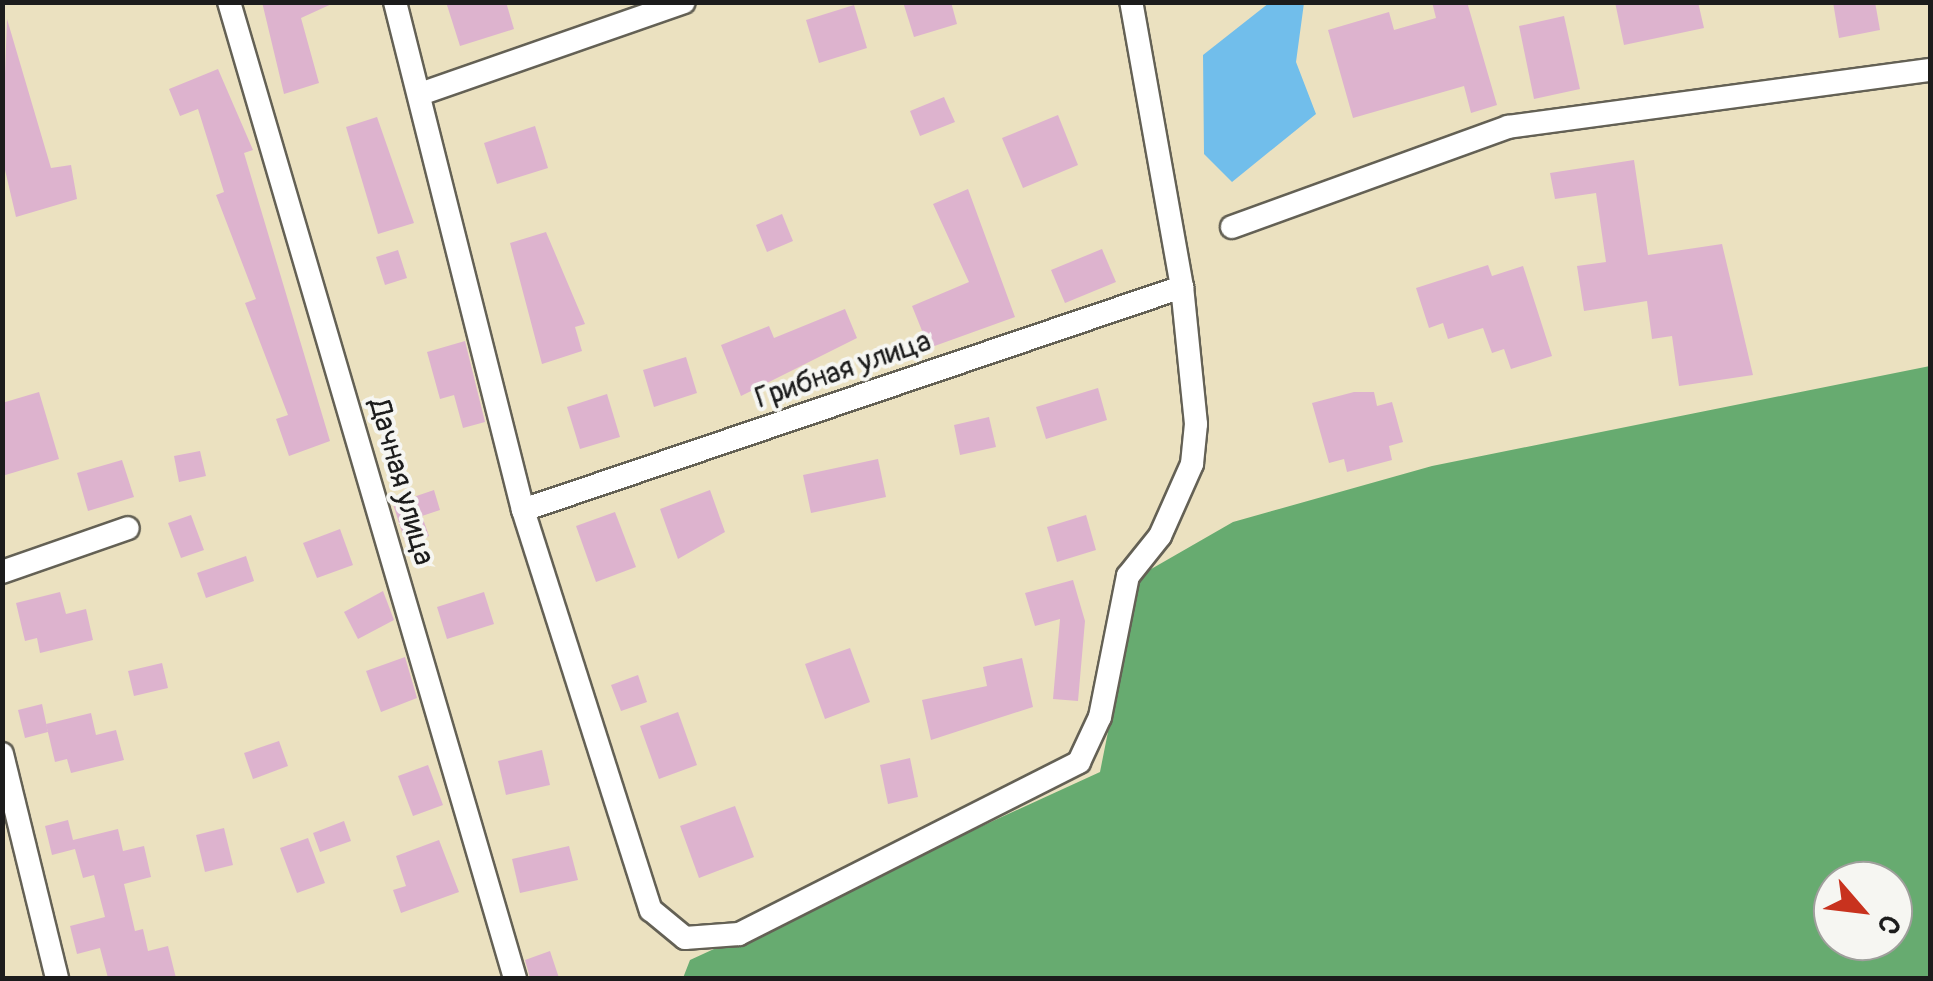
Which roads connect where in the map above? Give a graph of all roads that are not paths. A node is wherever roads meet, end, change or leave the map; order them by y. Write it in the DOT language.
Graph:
graph roads {
  1 [pos="229,2"];
  2 [pos="396,2"];
  3 [pos="684,2"];
  4 [pos="1131,2"];
  5 [pos="1930,70"];
  6 [pos="422,93"];
  7 [pos="1232,227"];
  8 [pos="1182,287"];
  9 [pos="523,510"];
  10 [pos="128,528"];
  11 [pos="2,572"];
  12 [pos="2,754"];
  13 [pos="57,978"];
  14 [pos="515,978"];
  1 -- 14 [label="street, Дачная улица"];
  2 -- 6 [label="street"];
  3 -- 6 [label="street"];
  4 -- 8 [label="street"];
  5 -- 7 [label="street"];
  6 -- 9 [label="street"];
  8 -- 9 [label="street, Грибная улица"];
  8 -- 9 [label="street"];
  10 -- 11 [label="street"];
  12 -- 13 [label="street"];
}
